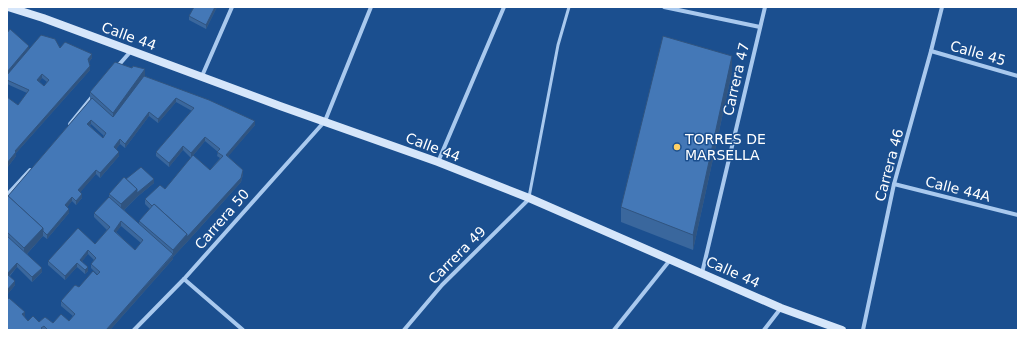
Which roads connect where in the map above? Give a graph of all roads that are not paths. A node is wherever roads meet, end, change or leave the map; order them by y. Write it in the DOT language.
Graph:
graph roads {
  1 [pos="8,7"];
  2 [pos="232,7"];
  3 [pos="371,7"];
  4 [pos="504,7"];
  5 [pos="569,7"];
  6 [pos="664,7"];
  7 [pos="765,7"];
  8 [pos="942,7"];
  9 [pos="760,27"];
  10 [pos="131,50"];
  11 [pos="931,51"];
  12 [pos="111,74"];
  13 [pos="202,76"];
  14 [pos="1018,76"];
  15 [pos="96,92"];
  16 [pos="324,121"];
  17 [pos="67,127"];
  18 [pos="438,162"];
  19 [pos="32,168"];
  20 [pos="894,184"];
  21 [pos="7,195"];
  22 [pos="529,198"];
  23 [pos="1018,215"];
  24 [pos="671,258"];
  25 [pos="702,273"];
  26 [pos="184,279"];
  27 [pos="781,308"];
  28 [pos="134,330"];
  29 [pos="243,330"];
  30 [pos="404,330"];
  31 [pos="614,330"];
  32 [pos="764,330"];
  33 [pos="842,330"];
  34 [pos="863,330"];
  1 -- 10 [label="main road, Calle 44"];
  2 -- 13 [label="street"];
  3 -- 16 [label="street, Carrera 50"];
  4 -- 18 [label="street"];
  5 -- 22 [label="lane"];
  6 -- 9 [label="street"];
  7 -- 9 [label="street, Carrera 47"];
  8 -- 11 [label="street, Carrera 46"];
  9 -- 25 [label="street, Carrera 47"];
  10 -- 12 [label="street"];
  10 -- 13 [label="main road, Calle 44"];
  11 -- 14 [label="street, Calle 45"];
  11 -- 20 [label="street, Carrera 46"];
  13 -- 16 [label="main road, Calle 44"];
  15 -- 17 [label="street"];
  16 -- 18 [label="main road, Calle 44"];
  16 -- 26 [label="street, Carrera 50"];
  18 -- 22 [label="main road, Calle 44"];
  19 -- 21 [label="street"];
  20 -- 23 [label="street, Calle 44A"];
  20 -- 34 [label="street, Carrera 46"];
  22 -- 24 [label="main road, Calle 44"];
  22 -- 30 [label="street, Carrera 49"];
  24 -- 25 [label="main road, Calle 44"];
  24 -- 31 [label="street"];
  25 -- 27 [label="main road, Calle 44"];
  26 -- 28 [label="street, Carrera 50"];
  26 -- 29 [label="street"];
  27 -- 32 [label="street"];
  27 -- 33 [label="main road, Calle 44"];
}
